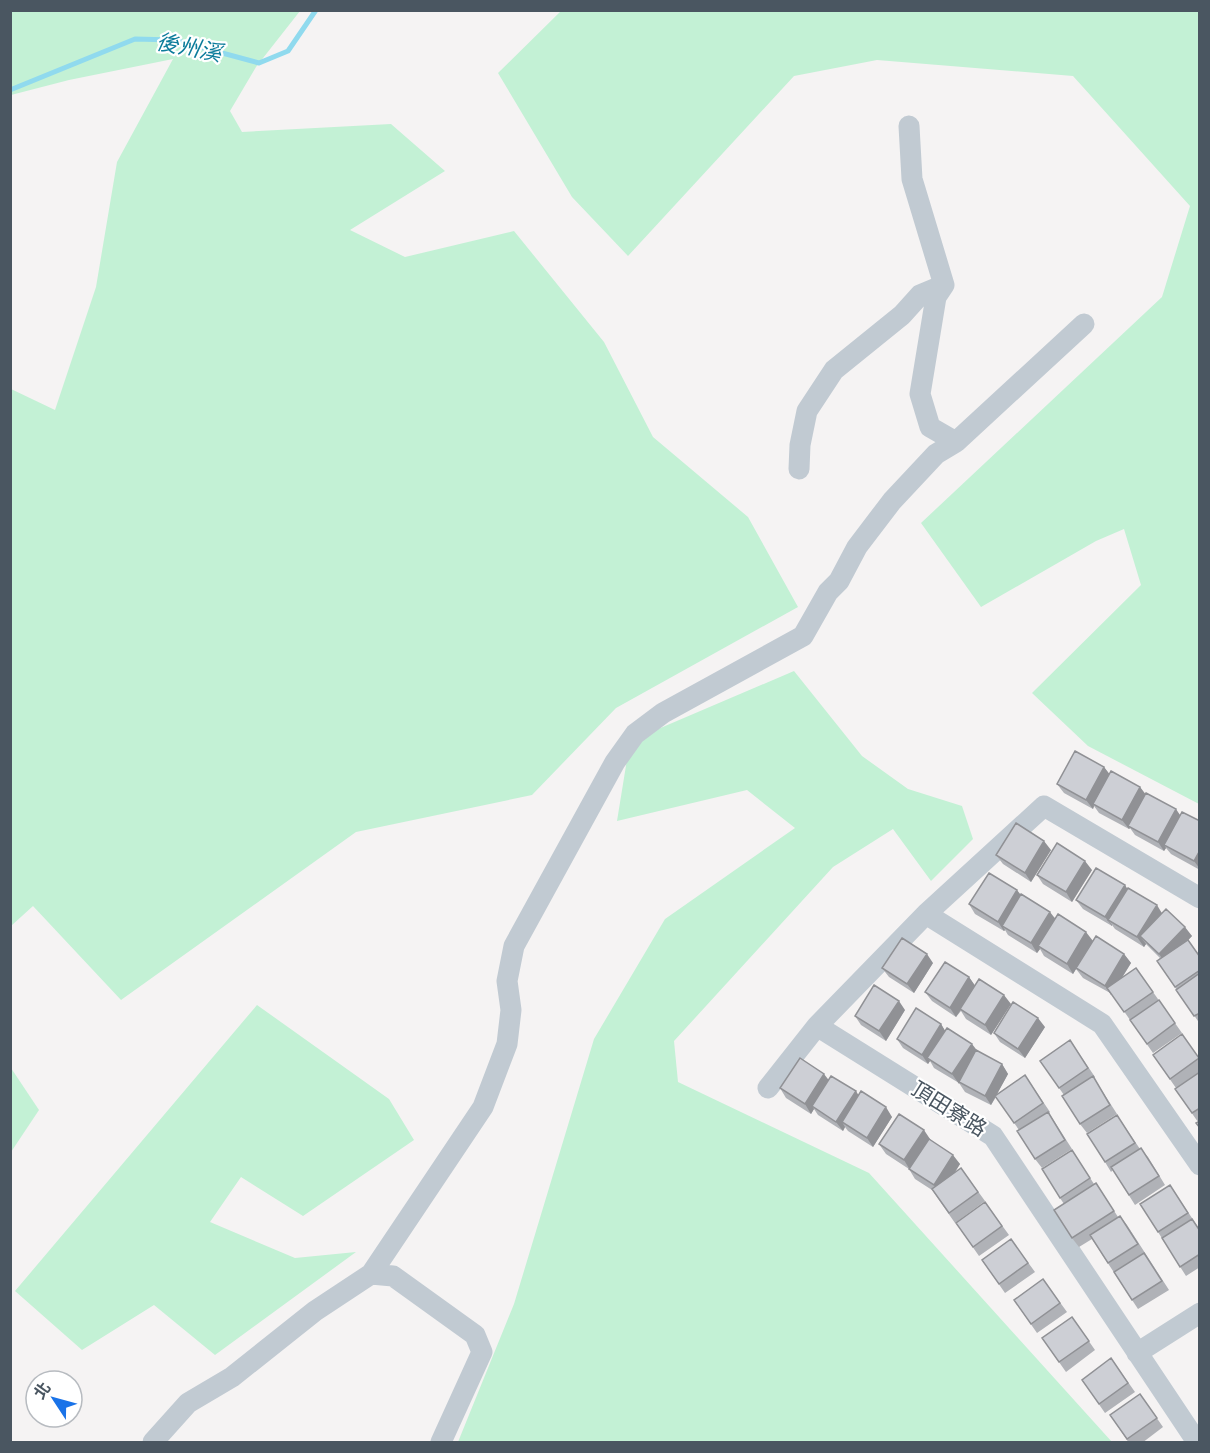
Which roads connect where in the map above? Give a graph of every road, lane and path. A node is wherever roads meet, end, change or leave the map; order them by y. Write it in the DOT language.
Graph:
graph roads {
  1 [pos="909,126"];
  2 [pos="944,285"];
  3 [pos="1084,324"];
  4 [pos="956,442"];
  5 [pos="799,470"];
  6 [pos="1200,898"];
  7 [pos="926,914"];
  8 [pos="817,1026"];
  9 [pos="768,1088"];
  10 [pos="1200,1165"];
  11 [pos="371,1274"];
  12 [pos="1200,1312"];
  13 [pos="1137,1353"];
  14 [pos="153,1443"];
  15 [pos="441,1443"];
  16 [pos="1197,1443"];
  1 -- 2 [label="street"];
  2 -- 4 [label="street"];
  2 -- 5 [label="street"];
  3 -- 4 [label="street"];
  4 -- 11 [label="street"];
  6 -- 7 [label="street"];
  7 -- 8 [label="street"];
  7 -- 10 [label="street"];
  8 -- 9 [label="street"];
  8 -- 13 [label="street, 頂田寮路"];
  11 -- 14 [label="street"];
  11 -- 15 [label="street"];
  12 -- 13 [label="street"];
  13 -- 16 [label="street, 頂田寮路"];
}
